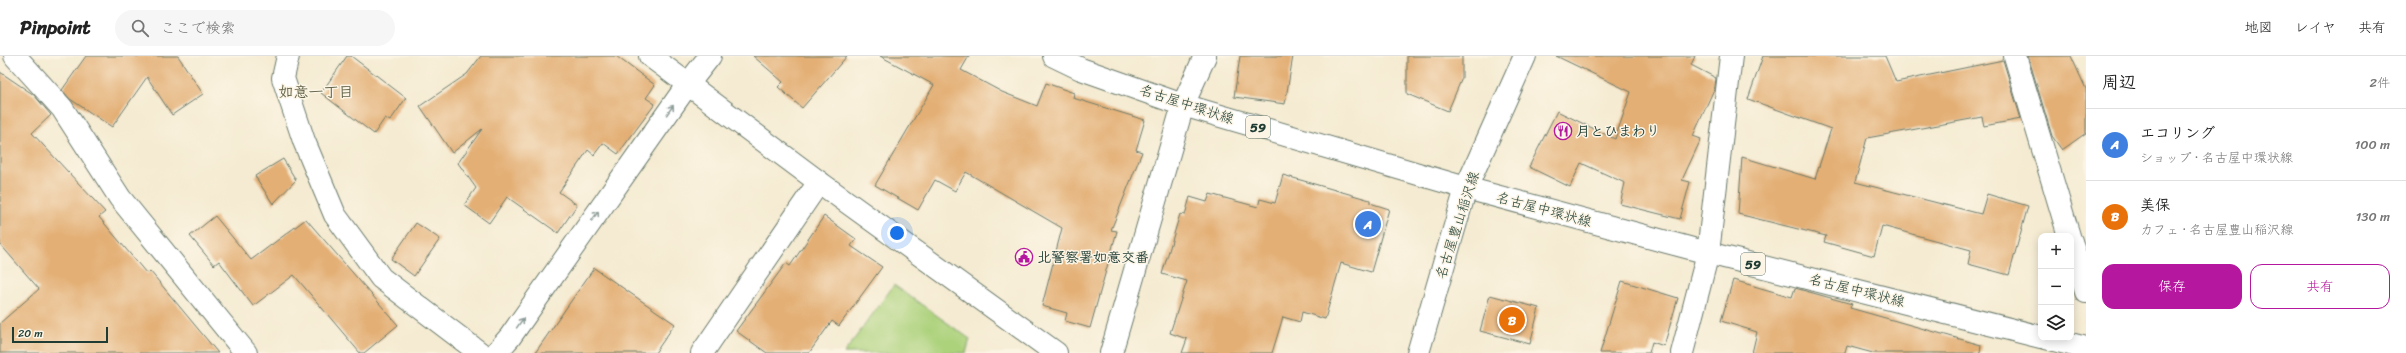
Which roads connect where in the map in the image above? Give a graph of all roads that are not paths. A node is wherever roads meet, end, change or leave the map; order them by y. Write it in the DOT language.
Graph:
graph roads {
  1 [pos="15,56"];
  2 [pos="288,56"];
  3 [pos="650,56"];
  4 [pos="710,56"];
  5 [pos="1054,56"];
  6 [pos="1205,56"];
  7 [pos="1525,56"];
  8 [pos="1731,56"];
  9 [pos="2015,56"];
  10 [pos="688,84"];
  11 [pos="1183,105"];
  12 [pos="819,182"];
  13 [pos="1466,188"];
  14 [pos="2068,233"];
  15 [pos="2074,251"];
  16 [pos="1708,253"];
  17 [pos="2086,292"];
  18 [pos="2038,336"];
  19 [pos="2058,341"];
  20 [pos="2086,348"];
  21 [pos="246,353"];
  22 [pos="480,353"];
  23 [pos="496,353"];
  24 [pos="702,353"];
  25 [pos="1056,353"];
  26 [pos="1111,353"];
  27 [pos="1418,353"];
  28 [pos="1682,353"];
  1 -- 21 [label="street"];
  2 -- 22 [label="street"];
  3 -- 10 [label="street"];
  4 -- 10 [label="street"];
  5 -- 11 [label="street, 名古屋中環状線 / 59"];
  6 -- 11 [label="street"];
  7 -- 13 [label="street, 名古屋豊山稲沢線"];
  8 -- 16 [label="street"];
  9 -- 14 [label="street"];
  10 -- 12 [label="street"];
  23 -- 10 [label="street, one-way"];
  11 -- 13 [label="street, 名古屋中環状線 / 59"];
  11 -- 26 [label="street"];
  12 -- 24 [label="street"];
  12 -- 25 [label="street"];
  13 -- 16 [label="street, 名古屋中環状線 / 59"];
  13 -- 27 [label="street, 名古屋豊山稲沢線"];
  15 -- 17 [label="street"];
  16 -- 18 [label="street, 名古屋中環状線 / 59"];
  16 -- 28 [label="street"];
  19 -- 20 [label="street"];
}
